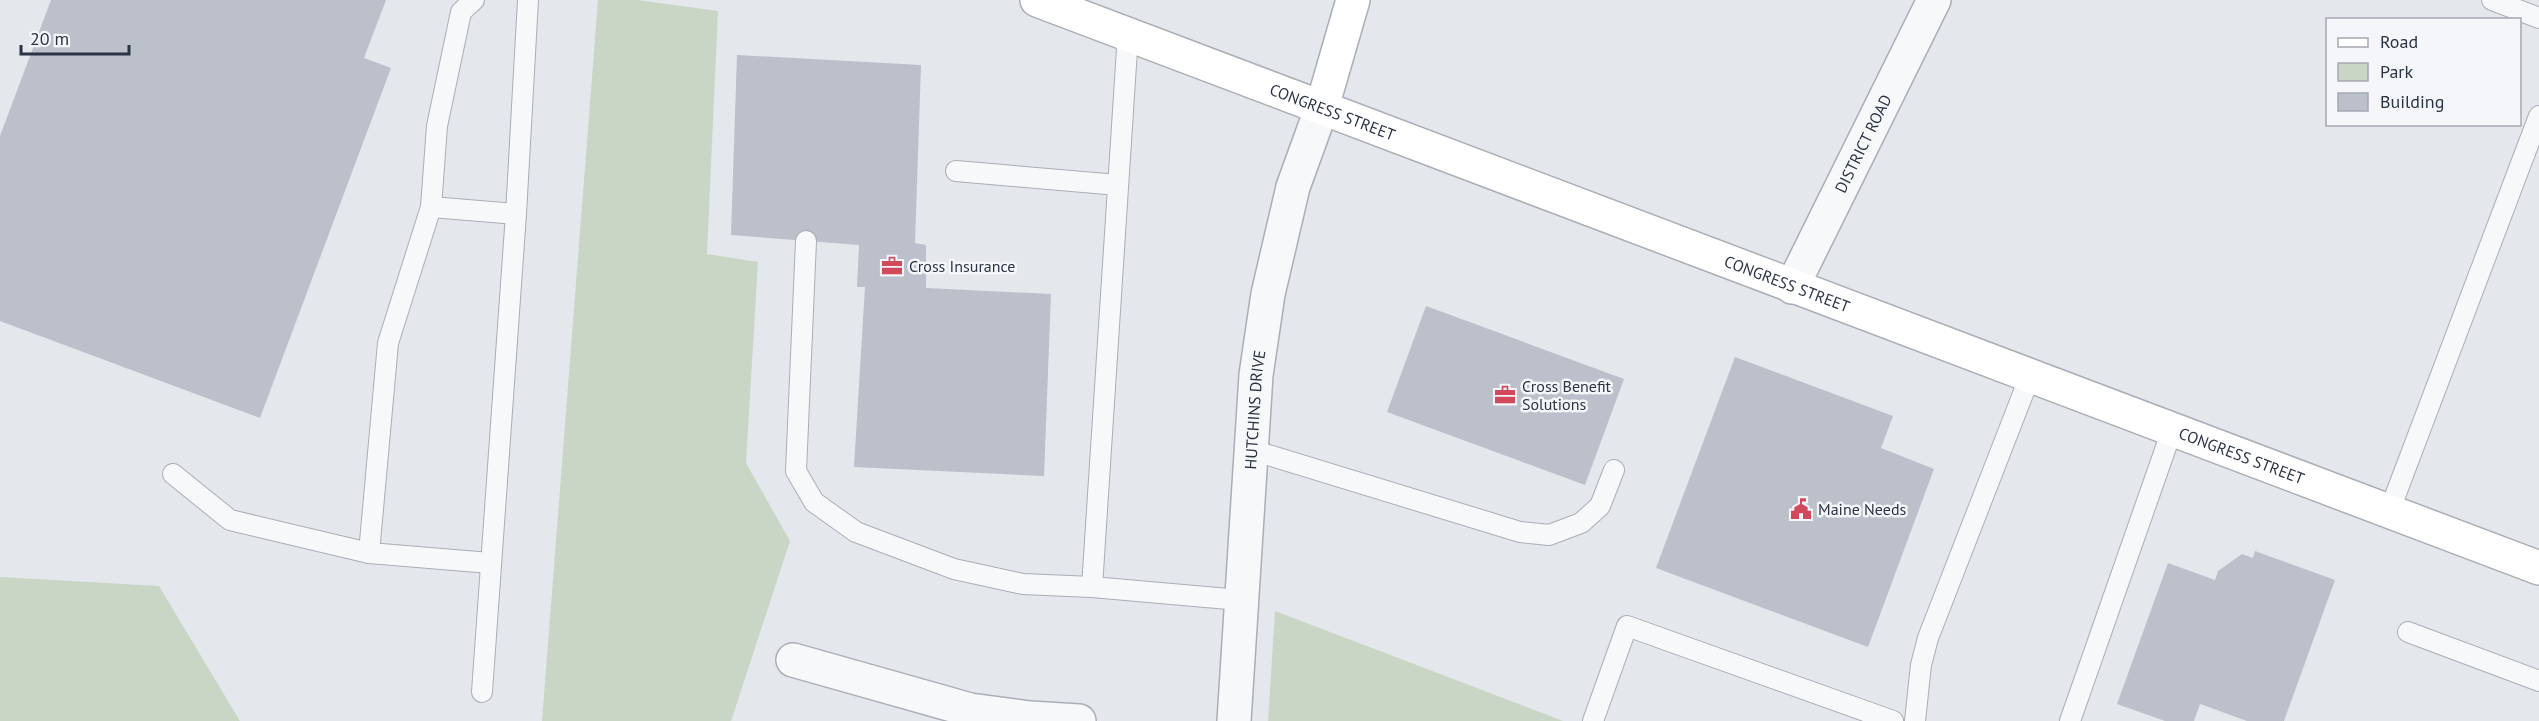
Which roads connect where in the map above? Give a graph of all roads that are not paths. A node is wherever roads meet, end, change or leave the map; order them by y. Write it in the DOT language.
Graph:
graph roads {
  1 [pos="474,0"];
  2 [pos="528,0"];
  3 [pos="1037,0"];
  4 [pos="1353,0"];
  5 [pos="1934,0"];
  6 [pos="2492,0"];
  7 [pos="2539,18"];
  8 [pos="1128,34"];
  9 [pos="1322,107"];
  10 [pos="2539,116"];
  11 [pos="956,171"];
  12 [pos="1118,185"];
  13 [pos="431,207"];
  14 [pos="516,214"];
  15 [pos="806,241"];
  16 [pos="1792,287"];
  17 [pos="2030,376"];
  18 [pos="2172,430"];
  19 [pos="1252,450"];
  20 [pos="1614,470"];
  21 [pos="173,474"];
  22 [pos="2389,512"];
  23 [pos="369,553"];
  24 [pos="490,563"];
  25 [pos="2539,568"];
  26 [pos="1092,587"];
  27 [pos="1240,600"];
  28 [pos="2408,632"];
  29 [pos="794,660"];
  30 [pos="2539,681"];
  31 [pos="482,692"];
  32 [pos="1079,721"];
  33 [pos="1234,721"];
  34 [pos="1593,721"];
  35 [pos="1893,721"];
  36 [pos="1914,721"];
  37 [pos="2070,721"];
  1 -- 13 [label="lane"];
  2 -- 14 [label="lane"];
  3 -- 8 [label="main road, CONGRESS STREET"];
  4 -- 9 [label="main road"];
  5 -- 16 [label="street, DISTRICT ROAD"];
  6 -- 7 [label="lane"];
  8 -- 9 [label="main road, CONGRESS STREET"];
  8 -- 12 [label="lane"];
  9 -- 16 [label="main road, CONGRESS STREET"];
  9 -- 19 [label="street, HUTCHINS DRIVE"];
  10 -- 22 [label="lane"];
  11 -- 12 [label="lane"];
  12 -- 26 [label="lane"];
  13 -- 14 [label="lane"];
  13 -- 23 [label="lane"];
  14 -- 24 [label="lane"];
  15 -- 26 [label="lane"];
  16 -- 17 [label="main road, CONGRESS STREET"];
  17 -- 18 [label="main road, CONGRESS STREET"];
  17 -- 36 [label="lane"];
  18 -- 22 [label="main road, CONGRESS STREET"];
  18 -- 37 [label="lane"];
  19 -- 20 [label="lane"];
  19 -- 27 [label="street, HUTCHINS DRIVE"];
  21 -- 23 [label="lane"];
  22 -- 25 [label="main road, CONGRESS STREET"];
  23 -- 24 [label="lane"];
  24 -- 31 [label="lane"];
  26 -- 27 [label="lane"];
  27 -- 33 [label="street, HUTCHINS DRIVE"];
  28 -- 30 [label="lane"];
  29 -- 32 [label="street"];
  34 -- 35 [label="lane"];
}
